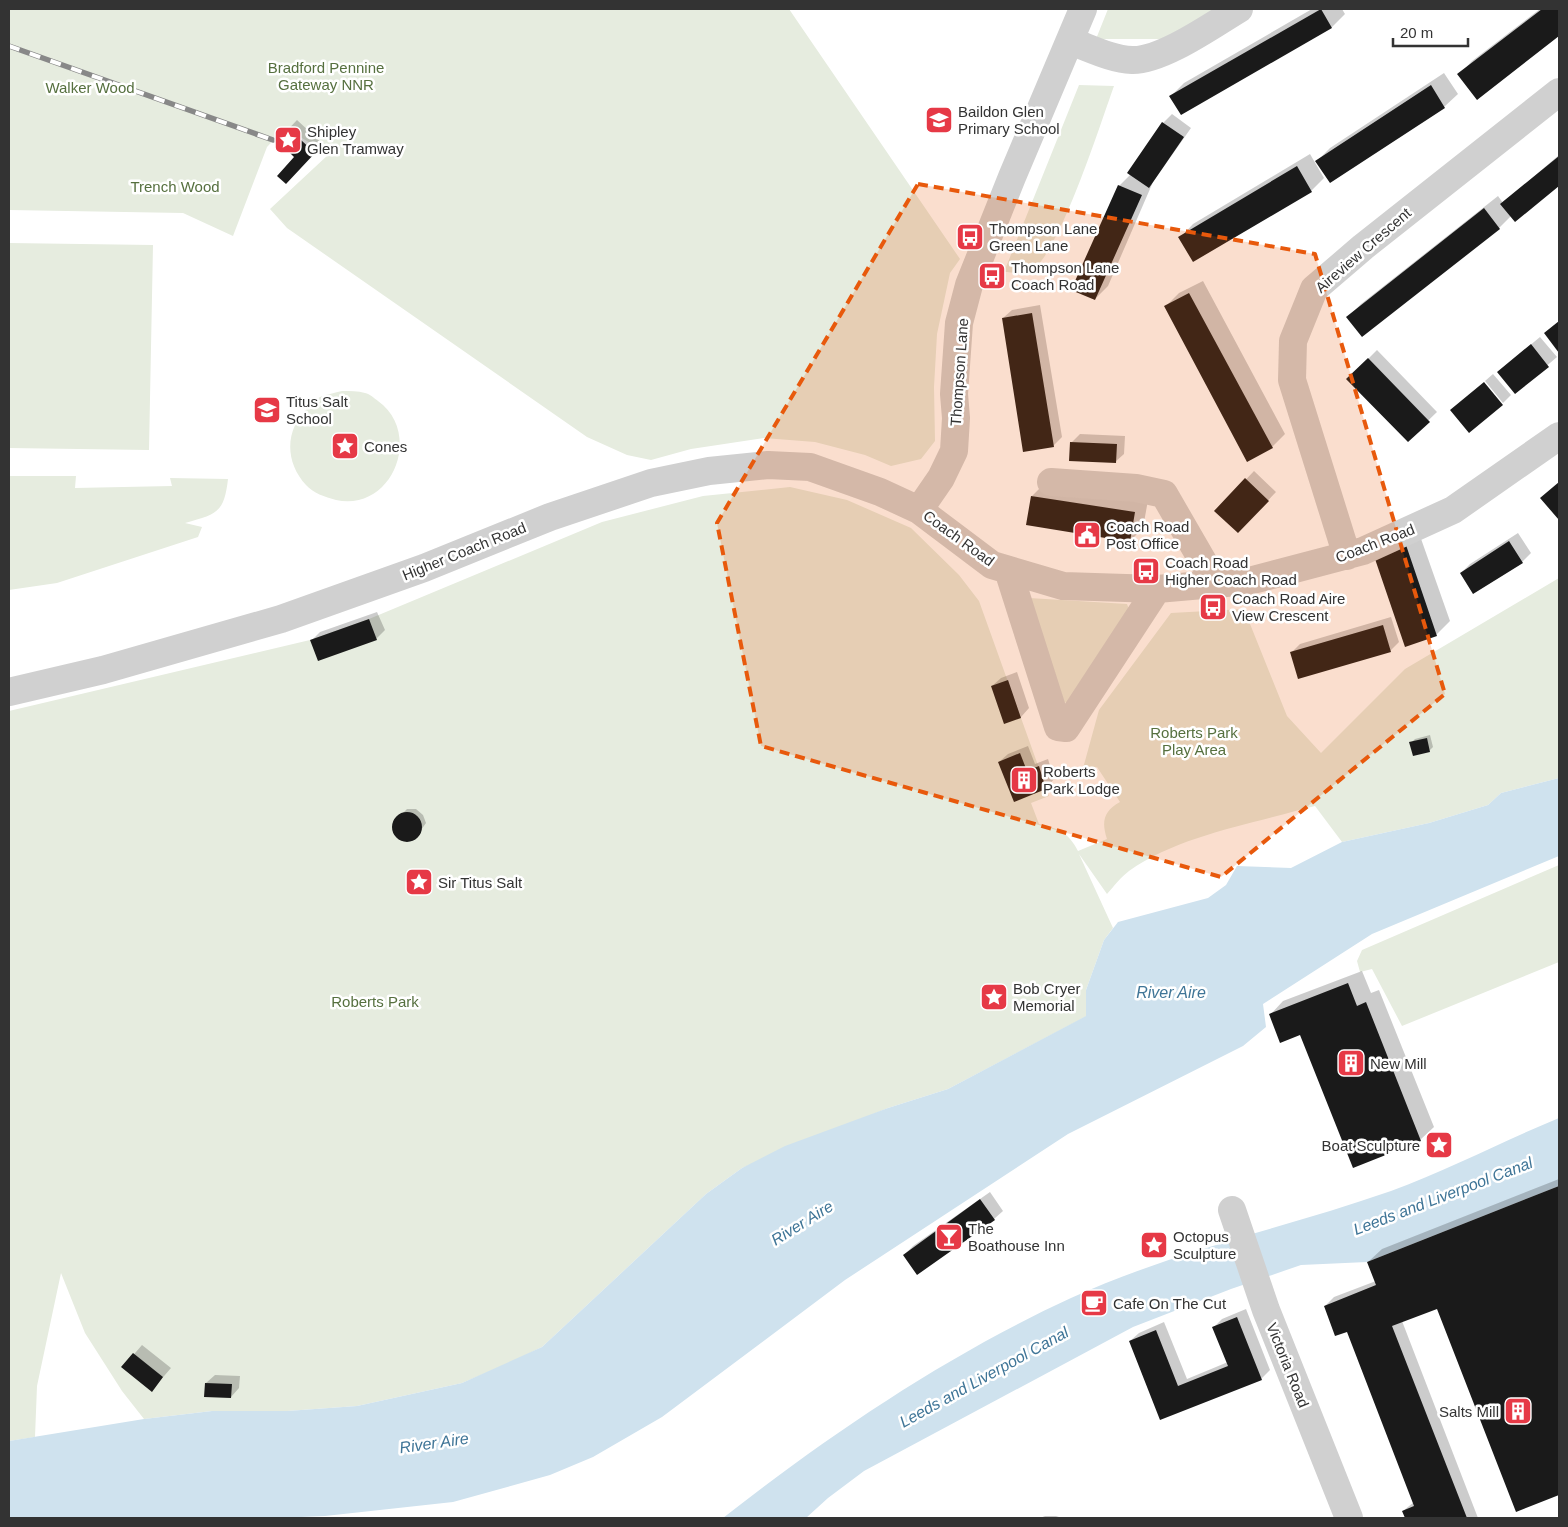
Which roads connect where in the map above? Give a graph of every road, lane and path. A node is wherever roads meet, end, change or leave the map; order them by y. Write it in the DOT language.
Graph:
graph roads {
  1 [pos="1083,9"];
  2 [pos="1239,9"];
  3 [pos="1070,41"];
  4 [pos="1559,92"];
  5 [pos="1559,436"];
  6 [pos="1051,482"];
  7 [pos="919,510"];
  8 [pos="1347,556"];
  9 [pos="1008,570"];
  10 [pos="1216,584"];
  11 [pos="1157,589"];
  12 [pos="9,692"];
  13 [pos="1234,1215"];
  14 [pos="1349,1518"];
  1 -- 3 [label="street, Thompson Lane"];
  2 -- 3 [label="street"];
  3 -- 7 [label="street, Thompson Lane"];
  4 -- 8 [label="street, Aireview Crescent"];
  5 -- 8 [label="street, Coach Road"];
  6 -- 10 [label="street"];
  7 -- 9 [label="street, Coach Road"];
  7 -- 12 [label="street, Higher Coach Road"];
  8 -- 10 [label="street, Coach Road"];
  9 -- 11 [label="street, Coach Road"];
  9 -- 11 [label="street"];
  10 -- 11 [label="street, Coach Road"];
  13 -- 14 [label="street, Victoria Road"];
}
